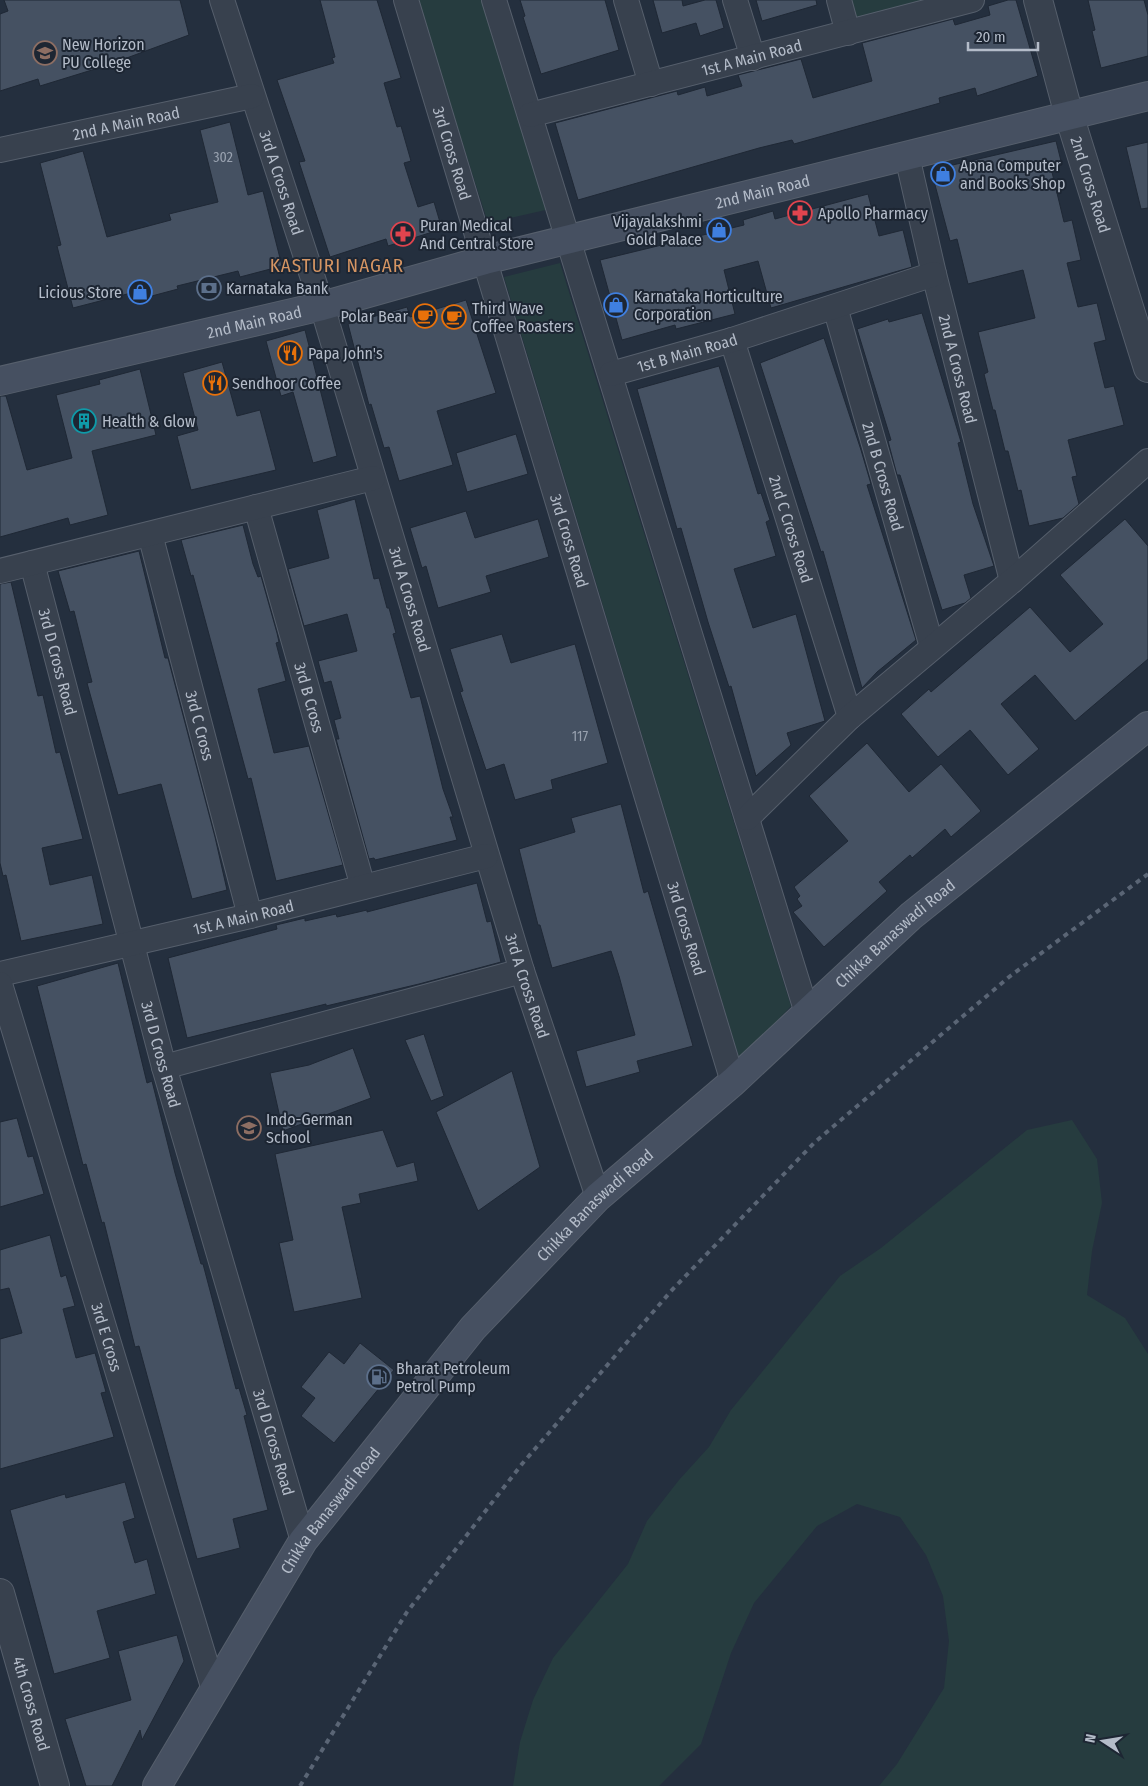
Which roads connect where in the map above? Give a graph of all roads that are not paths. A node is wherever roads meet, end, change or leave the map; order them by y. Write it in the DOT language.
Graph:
graph roads {
  1 [pos="222,0"];
  2 [pos="406,0"];
  3 [pos="494,0"];
  4 [pos="626,0"];
  5 [pos="735,0"];
  6 [pos="839,0"];
  7 [pos="972,0"];
  8 [pos="1038,0"];
  9 [pos="848,33"];
  10 [pos="753,58"];
  11 [pos="650,84"];
  12 [pos="252,96"];
  13 [pos="1148,96"];
  14 [pos="530,115"];
  15 [pos="1070,115"];
  16 [pos="0,150"];
  17 [pos="907,156"];
  18 [pos="568,240"];
  19 [pos="485,260"];
  20 [pos="934,274"];
  21 [pos="322,306"];
  22 [pos="835,307"];
  23 [pos="732,340"];
  24 [pos="1148,368"];
  25 [pos="610,374"];
  26 [pos="0,381"];
  27 [pos="1148,461"];
  28 [pos="373,478"];
  29 [pos="256,507"];
  30 [pos="150,534"];
  31 [pos="32,563"];
  32 [pos="0,571"];
  33 [pos="1012,581"];
  34 [pos="932,647"];
  35 [pos="850,717"];
  36 [pos="1148,726"];
  37 [pos="747,818"];
  38 [pos="486,856"];
  39 [pos="363,887"];
  40 [pos="250,916"];
  41 [pos="133,943"];
  42 [pos="522,971"];
  43 [pos="0,974"];
  44 [pos="0,984"];
  45 [pos="808,1013"];
  46 [pos="164,1067"];
  47 [pos="733,1082"];
  48 [pos="598,1197"];
  49 [pos="303,1541"];
  50 [pos="0,1593"];
  51 [pos="214,1690"];
  52 [pos="55,1786"];
  53 [pos="157,1786"];
  1 -- 12 [label="street, 3rd A Cross Road"];
  2 -- 19 [label="street, 3rd Cross Road"];
  3 -- 14 [label="street"];
  4 -- 11 [label="street"];
  5 -- 10 [label="street"];
  6 -- 9 [label="street"];
  7 -- 9 [label="street, 1st A Main Road"];
  8 -- 15 [label="street, 2nd Cross Road"];
  9 -- 10 [label="street, 1st A Main Road"];
  10 -- 11 [label="street, 1st A Main Road"];
  11 -- 14 [label="street, 1st A Main Road"];
  12 -- 16 [label="street, 2nd A Main Road"];
  12 -- 21 [label="street, 3rd A Cross Road"];
  13 -- 15 [label="main road, 2nd Main Road"];
  14 -- 18 [label="street"];
  15 -- 17 [label="main road, 2nd Main Road"];
  15 -- 24 [label="street, 2nd Cross Road"];
  17 -- 18 [label="main road, 2nd Main Road"];
  17 -- 20 [label="street, 2nd A Cross Road"];
  18 -- 19 [label="main road, 2nd Main Road"];
  18 -- 25 [label="street"];
  19 -- 21 [label="main road, 2nd Main Road"];
  19 -- 47 [label="street, 3rd Cross Road"];
  20 -- 22 [label="street, 1st B Main Road"];
  20 -- 33 [label="street, 2nd A Cross Road"];
  21 -- 26 [label="main road, 2nd Main Road"];
  21 -- 28 [label="street, 3rd A Cross Road"];
  22 -- 23 [label="street, 1st B Main Road"];
  22 -- 34 [label="street, 2nd B Cross Road"];
  23 -- 25 [label="street, 1st B Main Road"];
  23 -- 35 [label="street, 2nd C Cross Road"];
  25 -- 37 [label="street"];
  27 -- 33 [label="street"];
  28 -- 29 [label="street"];
  28 -- 38 [label="street, 3rd A Cross Road"];
  29 -- 30 [label="street"];
  29 -- 39 [label="street, 3rd B Cross"];
  30 -- 31 [label="street"];
  30 -- 40 [label="street, 3rd C Cross"];
  31 -- 32 [label="street"];
  31 -- 41 [label="street, 3rd D Cross Road"];
  33 -- 34 [label="street"];
  34 -- 35 [label="street"];
  35 -- 37 [label="street"];
  36 -- 45 [label="main road, Chikka Banaswadi Road"];
  37 -- 45 [label="street"];
  38 -- 39 [label="street, 1st A Main Road"];
  38 -- 42 [label="street, 3rd A Cross Road"];
  39 -- 40 [label="street, 1st A Main Road"];
  40 -- 41 [label="street, 1st A Main Road"];
  41 -- 43 [label="street, 1st A Main Road"];
  41 -- 46 [label="street, 3rd D Cross Road"];
  42 -- 46 [label="street"];
  42 -- 48 [label="street, 3rd A Cross Road"];
  44 -- 51 [label="street, 3rd E Cross"];
  45 -- 47 [label="main road, Chikka Banaswadi Road"];
  46 -- 49 [label="street, 3rd D Cross Road"];
  47 -- 48 [label="main road, Chikka Banaswadi Road"];
  48 -- 49 [label="main road, Chikka Banaswadi Road"];
  49 -- 51 [label="main road, Chikka Banaswadi Road"];
  50 -- 52 [label="street, 4th Cross Road"];
  51 -- 53 [label="main road, Chikka Banaswadi Road"];
}
